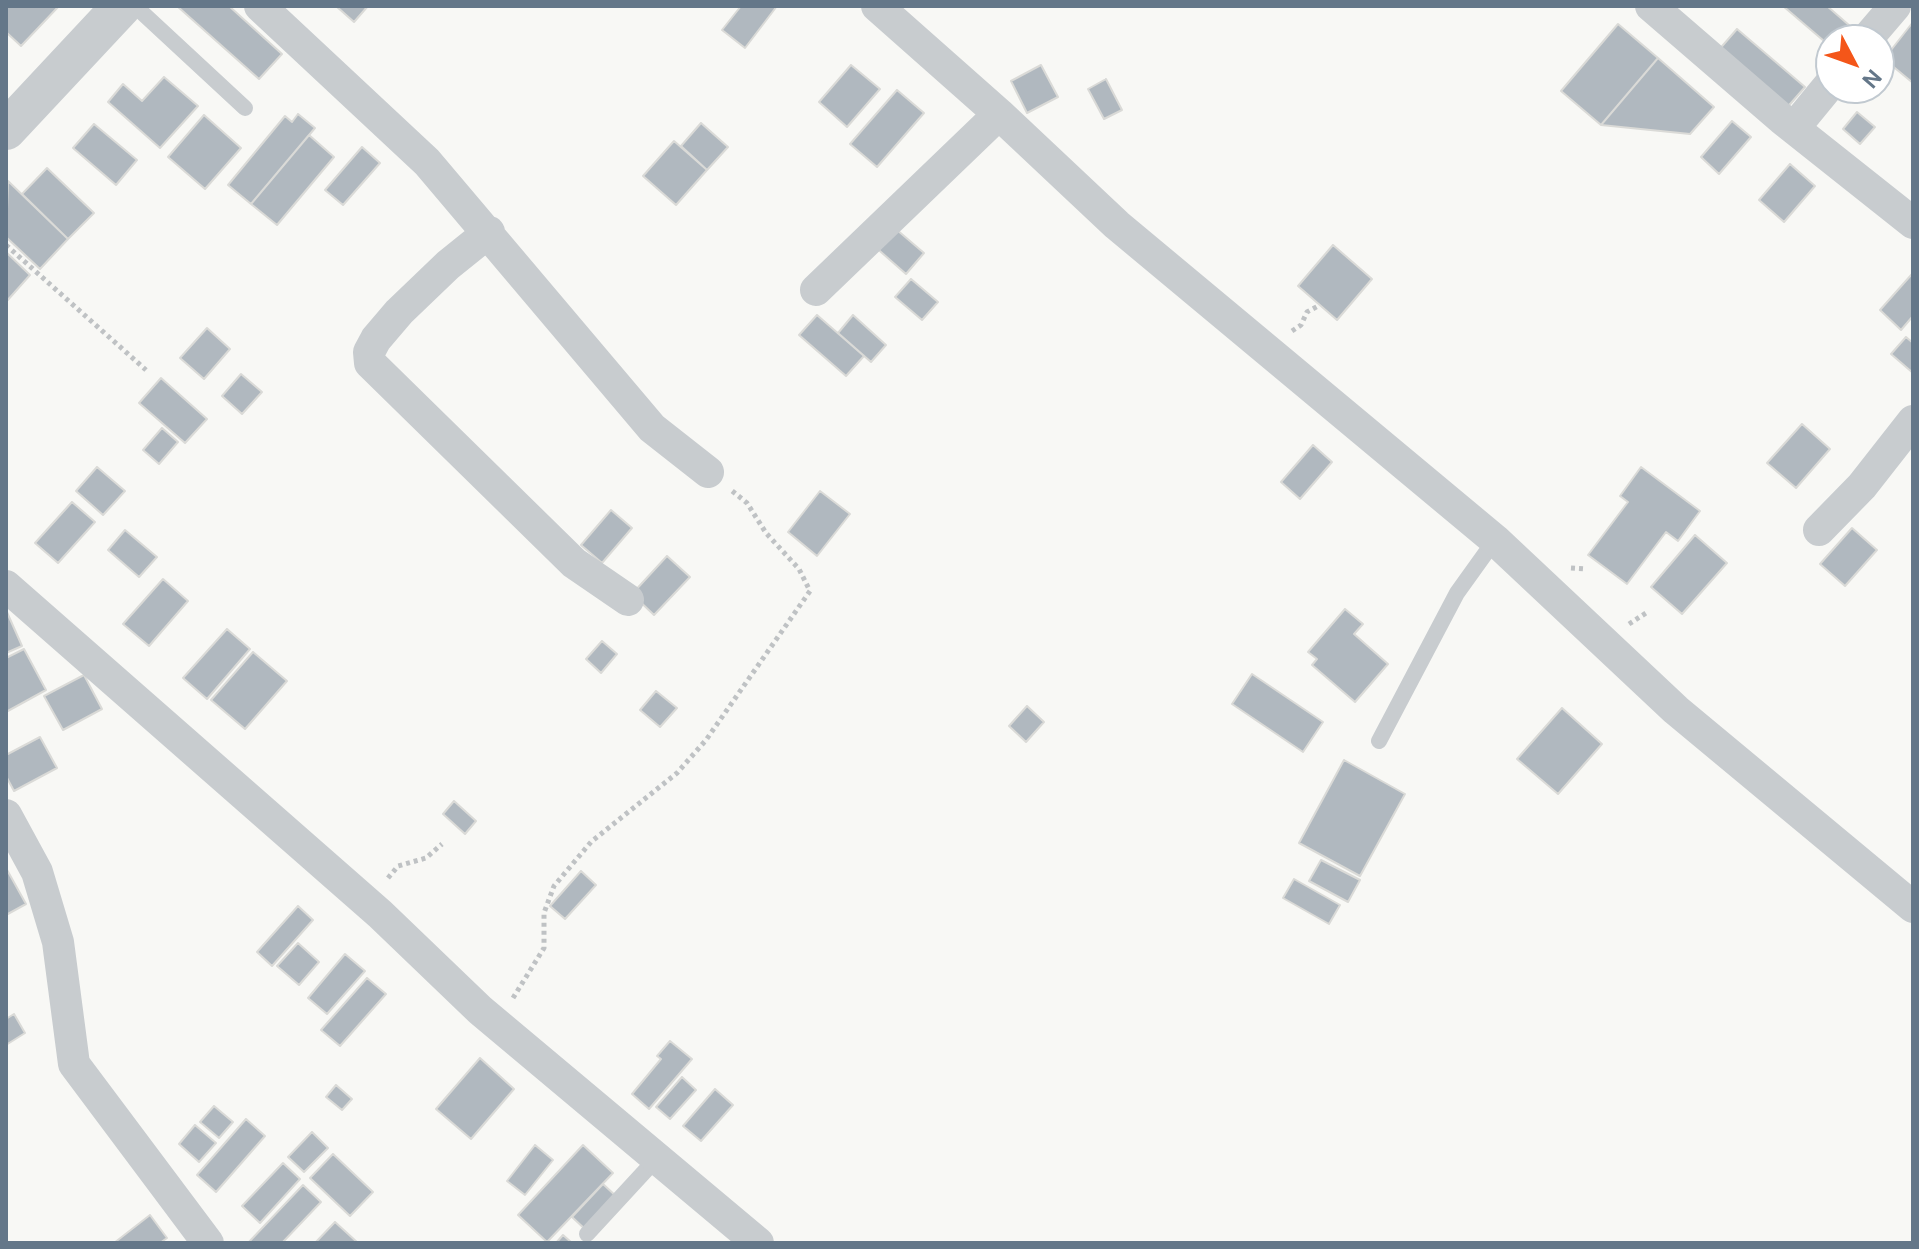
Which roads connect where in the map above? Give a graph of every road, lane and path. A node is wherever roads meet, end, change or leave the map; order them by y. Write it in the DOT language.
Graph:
graph roads {
  1 [pos="122,6"];
  2 [pos="135,6"];
  3 [pos="260,6"];
  4 [pos="877,6"];
  5 [pos="1651,6"];
  6 [pos="1895,6"];
  7 [pos="1880,24"];
  8 [pos="1815,102"];
  9 [pos="245,108"];
  10 [pos="999,114"];
  11 [pos="1794,128"];
  12 [pos="6,130"];
  13 [pos="1913,223"];
  14 [pos="489,232"];
  15 [pos="6,245"];
  16 [pos="816,290"];
  17 [pos="146,370"];
  18 [pos="1913,421"];
  19 [pos="708,472"];
  20 [pos="1819,530"];
  21 [pos="1495,540"];
  22 [pos="6,586"];
  23 [pos="628,600"];
  24 [pos="1379,741"];
  25 [pos="6,815"];
  26 [pos="442,844"];
  27 [pos="1913,907"];
  28 [pos="373,908"];
  29 [pos="495,1023"];
  30 [pos="658,1157"];
  31 [pos="587,1234"];
  32 [pos="208,1243"];
  33 [pos="758,1243"];
  1 -- 12 [label="street"];
  2 -- 9 [label="lane"];
  3 -- 14 [label="street"];
  4 -- 10 [label="street"];
  5 -- 11 [label="street"];
  6 -- 7 [label="street"];
  8 -- 11 [label="street"];
  10 -- 16 [label="street"];
  10 -- 21 [label="street"];
  11 -- 13 [label="street"];
  14 -- 19 [label="street"];
  14 -- 23 [label="street"];
  15 -- 17 [label="path"];
  18 -- 20 [label="street"];
  19 -- 29 [label="path"];
  21 -- 24 [label="lane"];
  21 -- 27 [label="street"];
  22 -- 28 [label="street"];
  25 -- 32 [label="street"];
  26 -- 28 [label="path"];
  28 -- 29 [label="street"];
  29 -- 30 [label="street"];
  30 -- 31 [label="lane"];
  30 -- 33 [label="street"];
}
